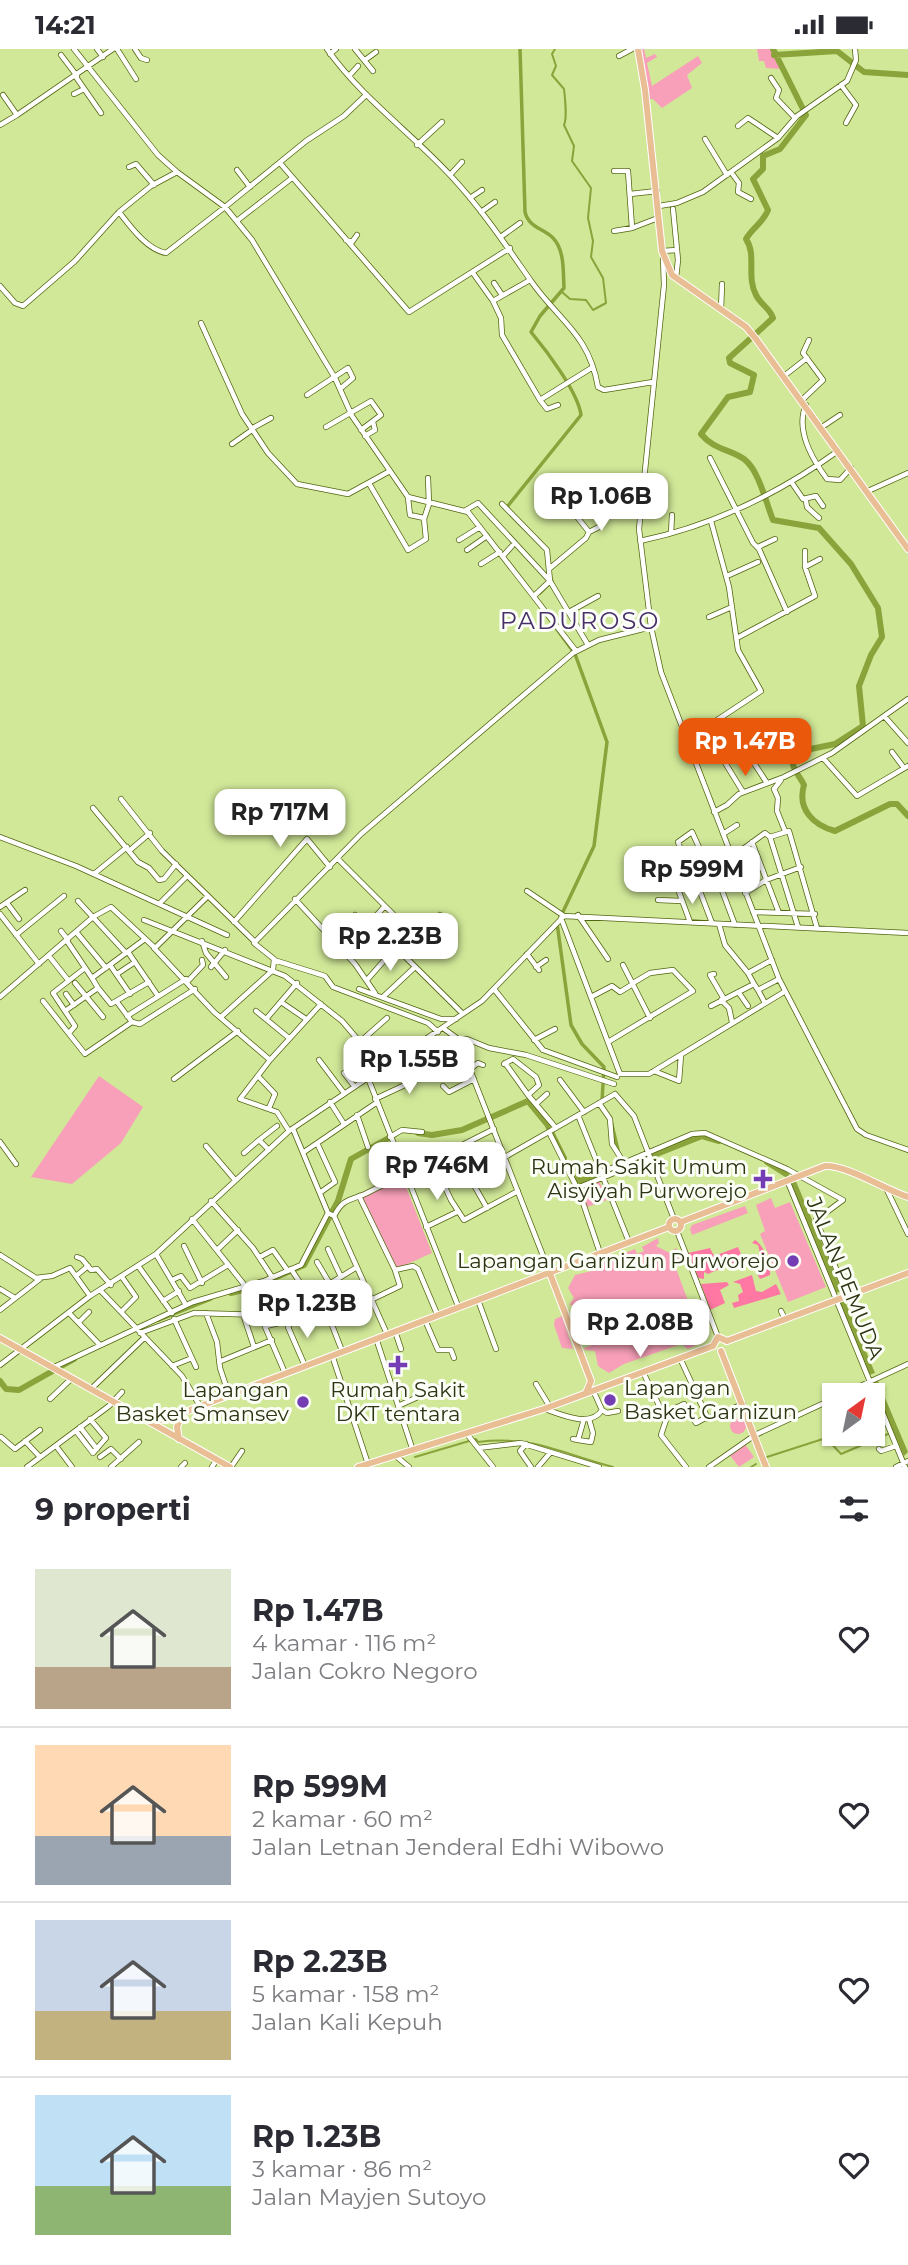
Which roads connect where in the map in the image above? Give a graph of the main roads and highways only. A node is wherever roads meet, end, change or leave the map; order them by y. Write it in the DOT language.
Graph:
graph roads {
  1 [pos="638,49"];
  2 [pos="908,549"];
  3 [pos="908,1197"];
  4 [pos="678,1220"];
  5 [pos="669,1227"];
  6 [pos="563,1266"];
  7 [pos="549,1271"];
  8 [pos="908,1273"];
  9 [pos="554,1284"];
  10 [pos="0,1340"];
  11 [pos="727,1341"];
  12 [pos="713,1346"];
  13 [pos="721,1351"];
  14 [pos="591,1381"];
  15 [pos="602,1387"];
  16 [pos="586,1393"];
  17 [pos="183,1412"];
  18 [pos="141,1417"];
  19 [pos="179,1439"];
  20 [pos="362,1466"];
  21 [pos="231,1467"];
  22 [pos="766,1467"];
  1 -- 2 [label="main road"];
  3 -- 4 [label="main road"];
  4 -- 5 [label="main road"];
  4 -- 5 [label="main road"];
  5 -- 6 [label="main road"];
  6 -- 7 [label="main road"];
  6 -- 9 [label="main road"];
  7 -- 9 [label="main road"];
  7 -- 17 [label="main road"];
  8 -- 11 [label="main road"];
  9 -- 14 [label="main road"];
  10 -- 18 [label="main road"];
  11 -- 12 [label="main road"];
  11 -- 13 [label="main road"];
  12 -- 13 [label="main road"];
  12 -- 15 [label="main road"];
  13 -- 22 [label="main road"];
  14 -- 15 [label="main road"];
  14 -- 16 [label="main road"];
  15 -- 16 [label="main road"];
  16 -- 20 [label="main road"];
  17 -- 18 [label="main road"];
  17 -- 19 [label="main road"];
  18 -- 19 [label="main road"];
  19 -- 21 [label="main road"];
}
